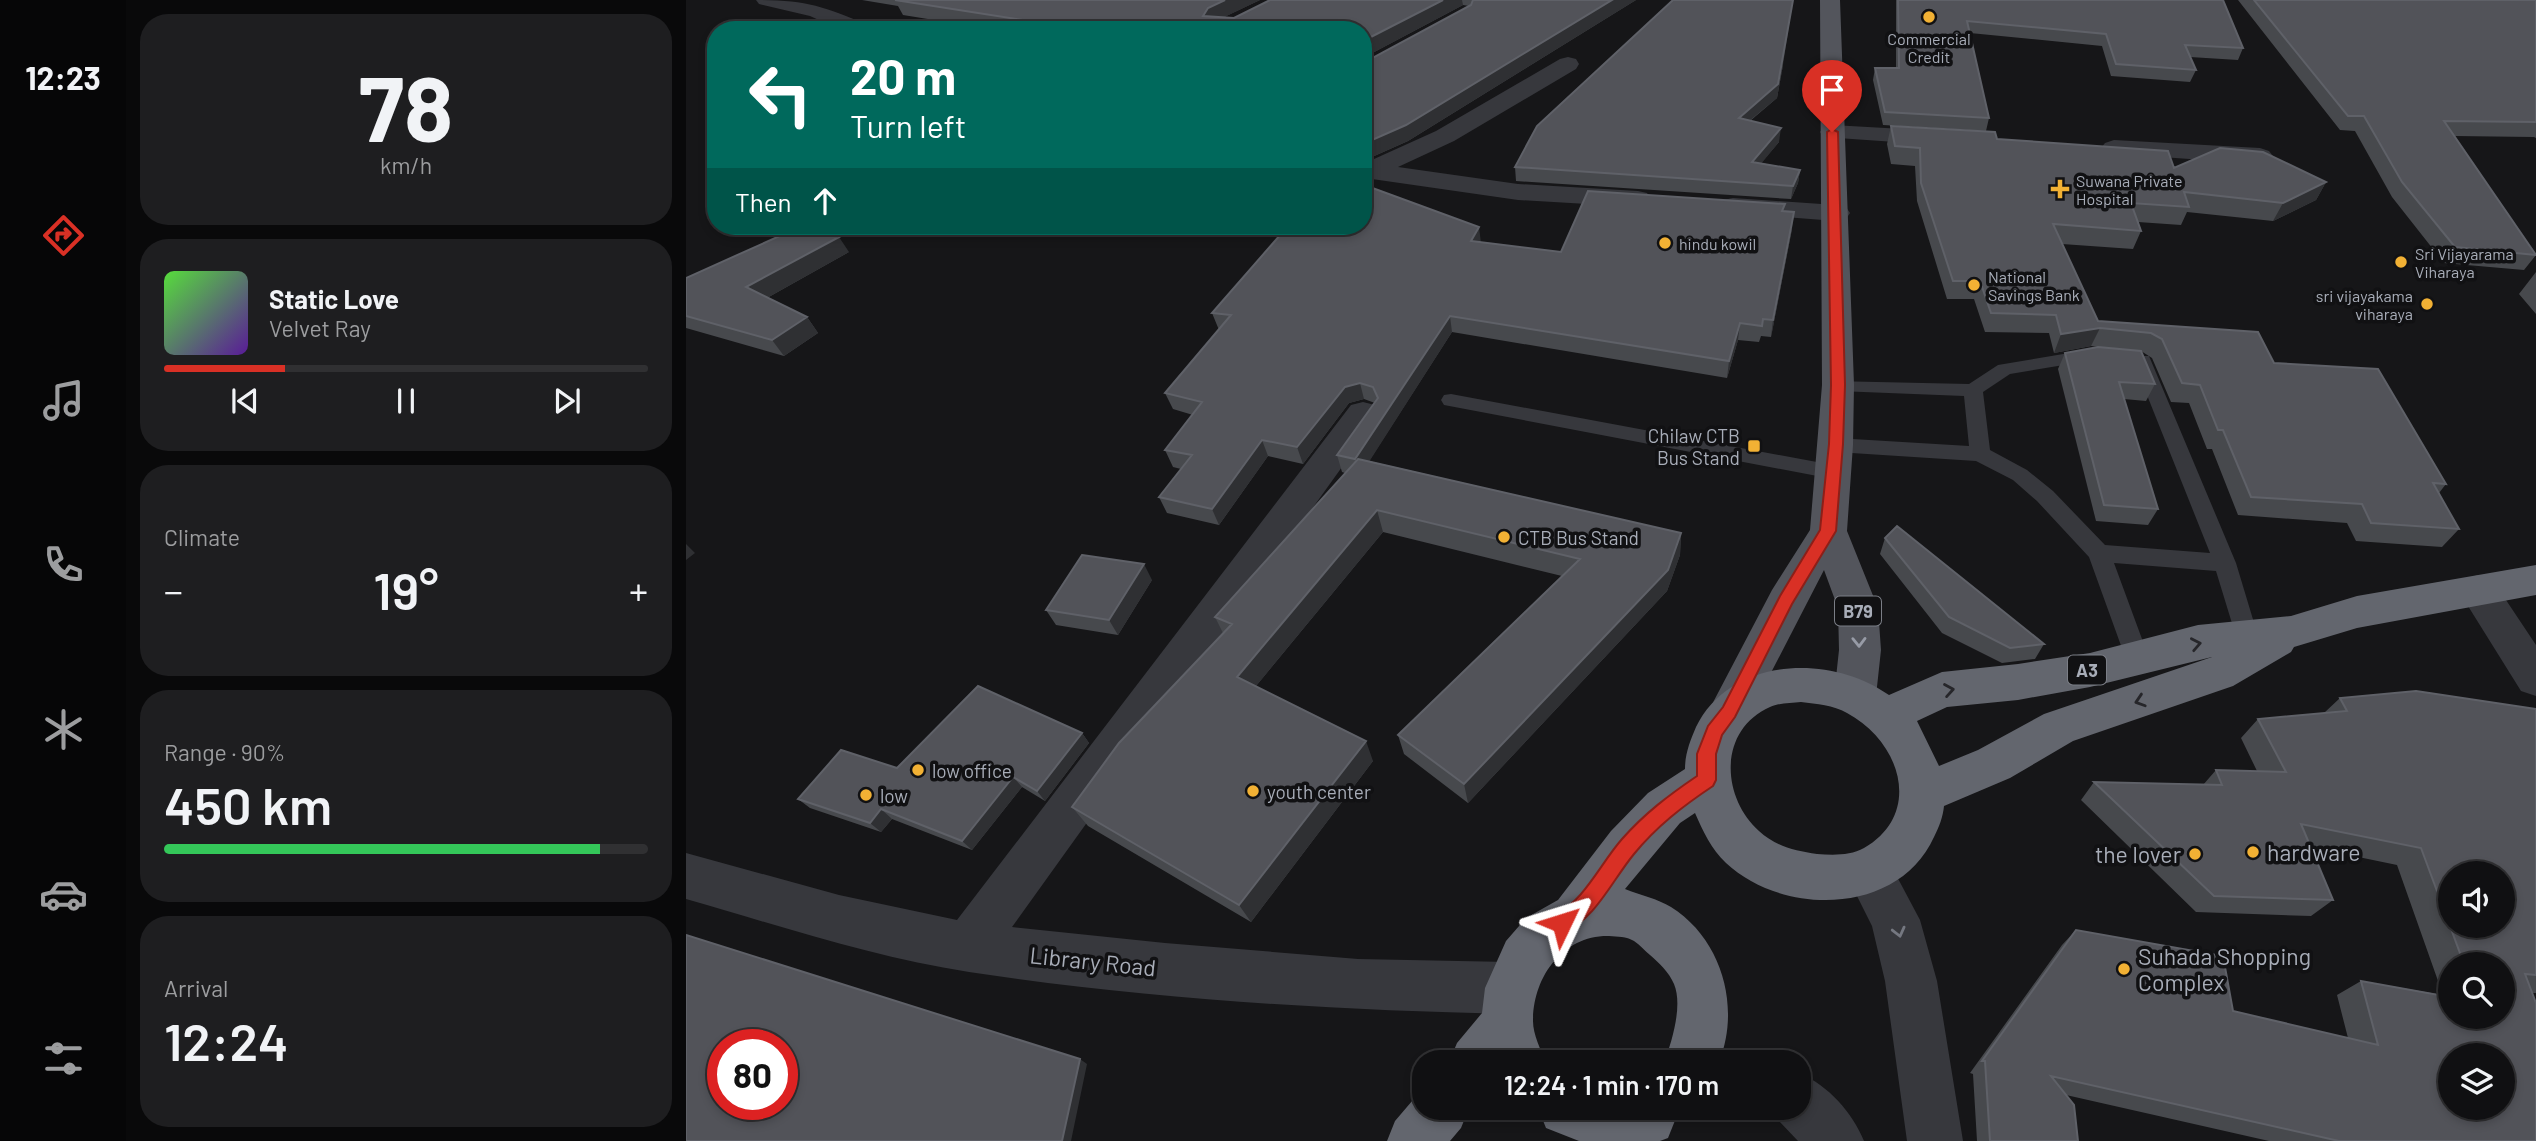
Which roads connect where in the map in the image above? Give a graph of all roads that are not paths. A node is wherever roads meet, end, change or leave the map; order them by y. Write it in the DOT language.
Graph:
graph roads {
  1 [pos="766,0"];
  2 [pos="1830,0"];
  3 [pos="809,4"];
  4 [pos="839,21"];
  5 [pos="1568,64"];
  6 [pos="1832,132"];
  7 [pos="1970,140"];
  8 [pos="2093,147"];
  9 [pos="2269,157"];
  10 [pos="1372,170"];
  11 [pos="1372,174"];
  12 [pos="1669,201"];
  13 [pos="1711,204"];
  14 [pos="1836,213"];
  15 [pos="1838,385"];
  16 [pos="1973,390"];
  17 [pos="1451,400"];
  18 [pos="1363,413"];
  19 [pos="1980,454"];
  20 [pos="1835,458"];
  21 [pos="1828,531"];
  22 [pos="2099,553"];
  23 [pos="2225,564"];
  24 [pos="2536,580"];
  25 [pos="2478,590"];
  26 [pos="2291,632"];
  27 [pos="2246,636"];
  28 [pos="2137,658"];
  29 [pos="2536,679"];
  30 [pos="1871,706"];
  31 [pos="1729,712"];
  32 [pos="1706,780"];
  33 [pos="1924,793"];
  34 [pos="1869,872"];
  35 [pos="686,876"];
  36 [pos="1576,915"];
  37 [pos="967,947"];
  38 [pos="1503,1034"];
  39 [pos="1700,1050"];
  40 [pos="1811,1114"];
  41 [pos="1432,1120"];
  42 [pos="1604,1120"];
  43 [pos="1642,1127"];
  44 [pos="1415,1141"];
  45 [pos="1836,1141"];
  46 [pos="1935,1141"];
  1 -- 3 [label="street"];
  2 -- 6 [label="main road, B79"];
  3 -- 4 [label="street"];
  5 -- 10 [label="street"];
  6 -- 7 [label="street"];
  6 -- 14 [label="main road, B79"];
  8 -- 9 [label="street"];
  11 -- 12 [label="street"];
  13 -- 14 [label="street"];
  14 -- 15 [label="main road, B79"];
  15 -- 16 [label="lane"];
  15 -- 20 [label="main road, B79"];
  16 -- 19 [label="lane"];
  16 -- 23 [label="lane"];
  17 -- 20 [label="lane"];
  18 -- 37 [label="street"];
  19 -- 20 [label="lane"];
  19 -- 22 [label="lane"];
  20 -- 21 [label="main road, B79"];
  21 -- 30 [label="main road, B79, one-way"];
  21 -- 31 [label="main road, B79"];
  22 -- 23 [label="lane"];
  22 -- 28 [label="lane"];
  23 -- 27 [label="lane"];
  24 -- 25 [label="highway, A3"];
  25 -- 26 [label="highway, A3"];
  25 -- 29 [label="street"];
  26 -- 27 [label="highway, A3"];
  26 -- 33 [label="highway, A3, one-way"];
  28 -- 27 [label="highway, A3, one-way"];
  30 -- 28 [label="highway, A3, one-way"];
  30 -- 31 [label="highway"];
  30 -- 33 [label="highway"];
  31 -- 32 [label="highway"];
  32 -- 34 [label="highway"];
  32 -- 36 [label="highway"];
  33 -- 34 [label="highway"];
  34 -- 46 [label="street, one-way"];
  35 -- 37 [label="street, Library Road"];
  36 -- 38 [label="highway"];
  36 -- 39 [label="highway"];
  37 -- 38 [label="street, Library Road"];
  40 -- 45 [label="street"];
  41 -- 44 [label="highway"];
  42 -- 43 [label="highway"];
}
